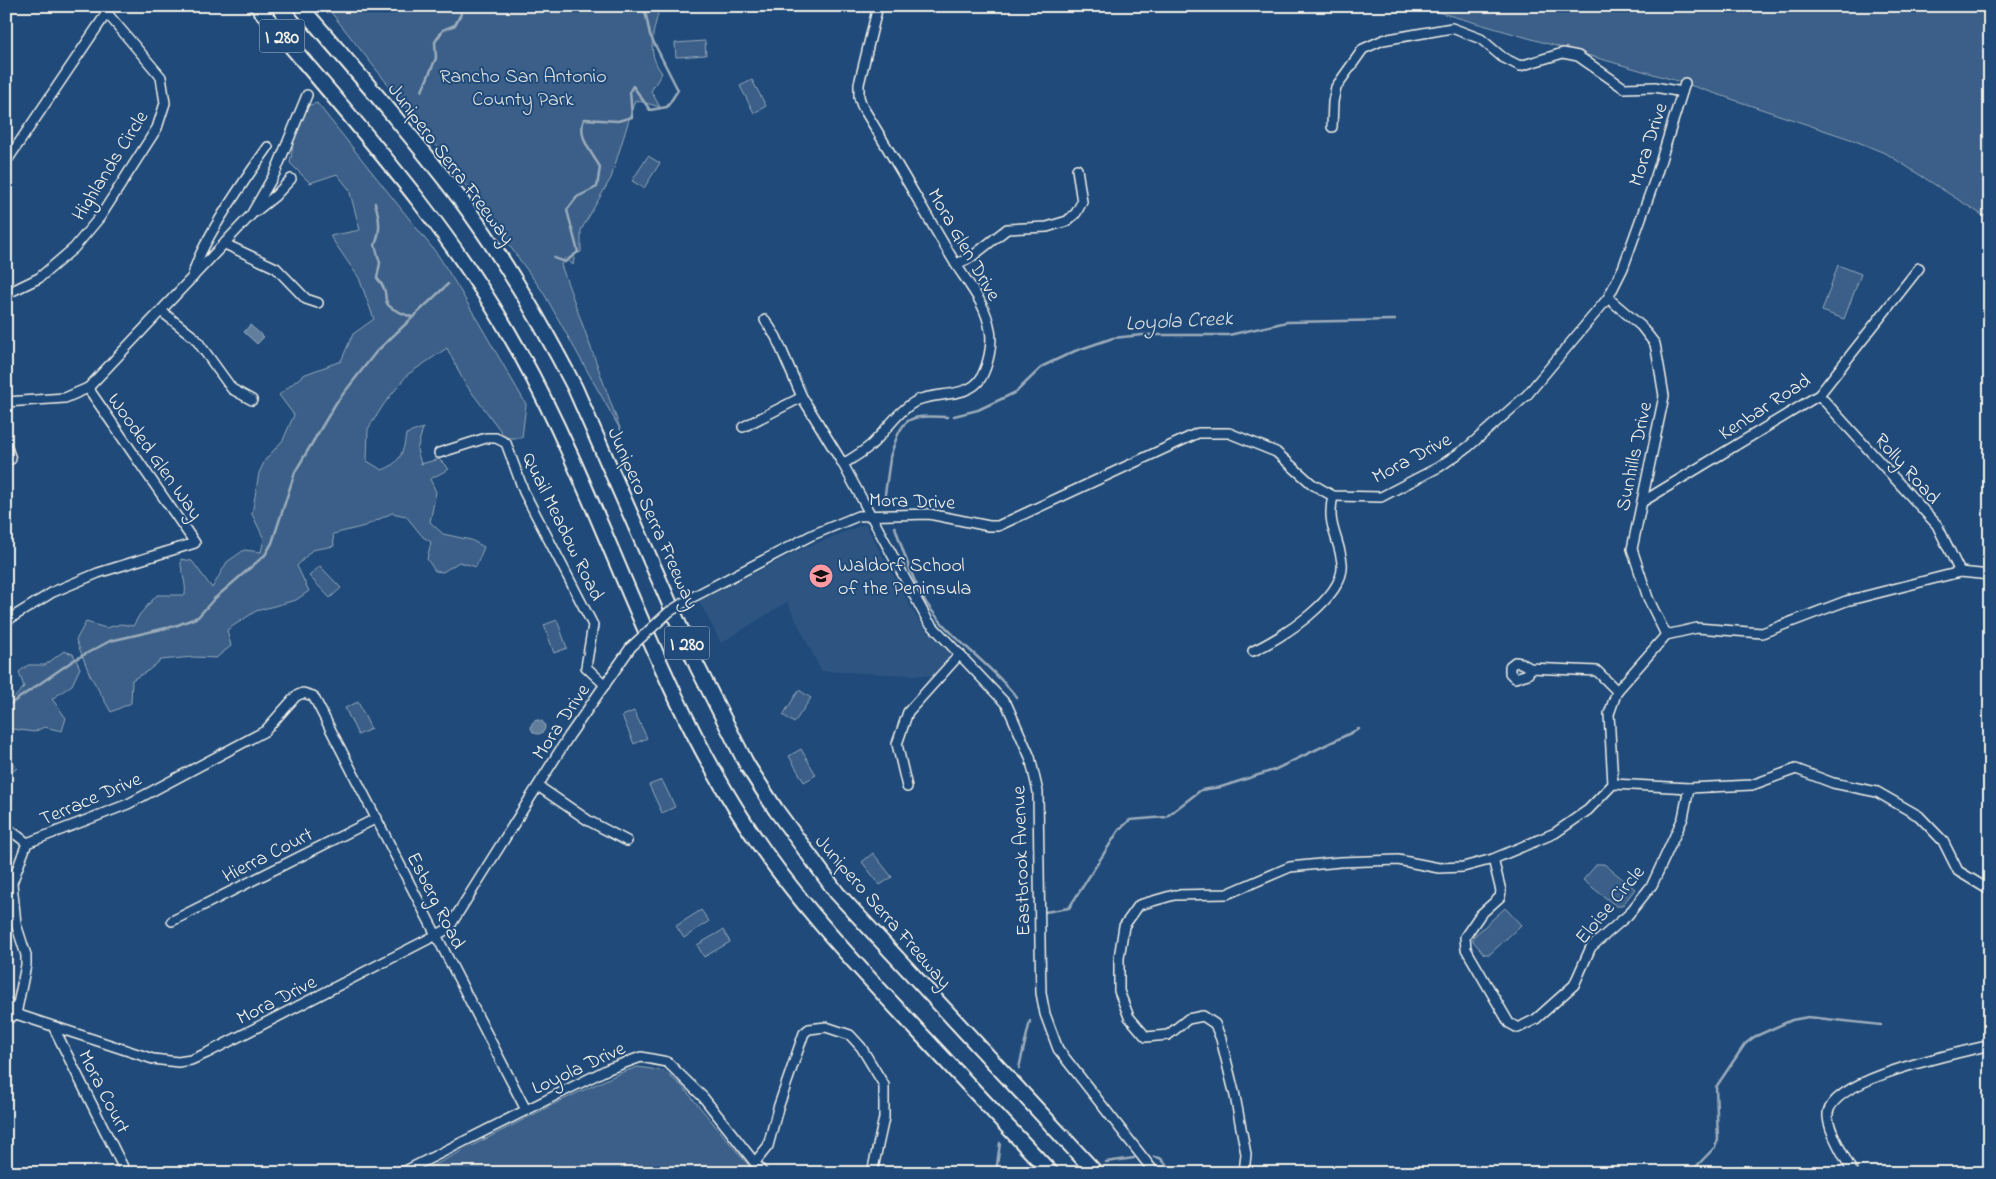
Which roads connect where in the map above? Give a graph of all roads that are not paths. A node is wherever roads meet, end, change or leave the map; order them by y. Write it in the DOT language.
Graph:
graph roads {
  1 [pos="257,6"];
  2 [pos="300,6"];
  3 [pos="878,6"];
  4 [pos="103,10"];
  5 [pos="307,95"];
  6 [pos="1332,127"];
  7 [pos="268,148"];
  8 [pos="6,162"];
  9 [pos="1077,169"];
  10 [pos="291,179"];
  11 [pos="251,215"];
  12 [pos="224,244"];
  13 [pos="956,264"];
  14 [pos="1919,268"];
  15 [pos="192,277"];
  16 [pos="6,294"];
  17 [pos="1608,298"];
  18 [pos="318,303"];
  19 [pos="161,311"];
  20 [pos="765,320"];
  21 [pos="88,388"];
  22 [pos="1819,395"];
  23 [pos="802,397"];
  24 [pos="252,400"];
  25 [pos="6,402"];
  26 [pos="742,427"];
  27 [pos="6,445"];
  28 [pos="439,453"];
  29 [pos="11,459"];
  30 [pos="843,464"];
  31 [pos="1333,496"];
  32 [pos="1642,502"];
  33 [pos="871,515"];
  34 [pos="1960,572"];
  35 [pos="1990,575"];
  36 [pos="6,621"];
  37 [pos="1666,635"];
  38 [pos="1253,651"];
  39 [pos="960,654"];
  40 [pos="1530,668"];
  41 [pos="605,685"];
  42 [pos="1617,691"];
  43 [pos="318,705"];
  44 [pos="1613,784"];
  45 [pos="538,786"];
  46 [pos="907,787"];
  47 [pos="1689,788"];
  48 [pos="377,818"];
  49 [pos="6,827"];
  50 [pos="627,841"];
  51 [pos="27,843"];
  52 [pos="1493,859"];
  53 [pos="1990,888"];
  54 [pos="172,921"];
  55 [pos="436,935"];
  56 [pos="6,1001"];
  57 [pos="16,1014"];
  58 [pos="6,1020"];
  59 [pos="54,1028"];
  60 [pos="1990,1045"];
  61 [pos="526,1110"];
  62 [pos="756,1161"];
  63 [pos="125,1171"];
  64 [pos="400,1173"];
  65 [pos="763,1173"];
  66 [pos="872,1173"];
  67 [pos="1051,1173"];
  68 [pos="1096,1173"];
  69 [pos="1155,1173"];
  70 [pos="1244,1173"];
  71 [pos="1853,1173"];
  1 -- 67 [label="highway, I 280"];
  2 -- 68 [label="highway, Junipero Serra Freeway / I 280"];
  3 -- 13 [label="street, Mora Glen Drive"];
  4 -- 8 [label="street"];
  4 -- 16 [label="street, Highlands Circle"];
  5 -- 11 [label="street"];
  6 -- 17 [label="street, Mora Drive"];
  7 -- 15 [label="street"];
  9 -- 13 [label="street"];
  10 -- 11 [label="street"];
  11 -- 12 [label="street"];
  12 -- 15 [label="street"];
  12 -- 18 [label="street"];
  13 -- 30 [label="street, Mora Glen Drive"];
  14 -- 22 [label="street, Kenbar Road"];
  15 -- 19 [label="street"];
  17 -- 31 [label="street, Mora Drive"];
  17 -- 32 [label="street, Sunhills Drive"];
  19 -- 21 [label="street"];
  19 -- 24 [label="street"];
  20 -- 23 [label="street, Eastbrook Avenue"];
  21 -- 25 [label="street"];
  21 -- 36 [label="street, Wooded Glen Way"];
  22 -- 32 [label="street, Kenbar Road"];
  22 -- 34 [label="street, Rolly Road"];
  23 -- 26 [label="street"];
  23 -- 30 [label="street, Eastbrook Avenue"];
  27 -- 29 [label="street"];
  28 -- 41 [label="street, Quail Meadow Road"];
  30 -- 33 [label="street, Eastbrook Avenue"];
  31 -- 33 [label="street, Mora Drive"];
  31 -- 38 [label="street"];
  32 -- 37 [label="street, Sunhills Drive"];
  33 -- 39 [label="street, Eastbrook Avenue"];
  33 -- 41 [label="street, Mora Drive, bridge"];
  34 -- 35 [label="street"];
  34 -- 37 [label="street"];
  37 -- 42 [label="street"];
  39 -- 46 [label="street"];
  39 -- 69 [label="street, Eastbrook Avenue"];
  40 -- 42 [label="street"];
  41 -- 45 [label="street, Mora Drive"];
  42 -- 44 [label="street"];
  43 -- 48 [label="street, Esberg Road"];
  43 -- 51 [label="street, Terrace Drive"];
  44 -- 47 [label="street"];
  44 -- 52 [label="street"];
  45 -- 50 [label="street"];
  45 -- 55 [label="street, Mora Drive"];
  47 -- 52 [label="street, Eloise Circle"];
  47 -- 53 [label="street"];
  48 -- 54 [label="street, Hierra Court"];
  48 -- 55 [label="street, Esberg Road"];
  49 -- 51 [label="street"];
  51 -- 57 [label="street, Terrace Drive"];
  52 -- 70 [label="street"];
  55 -- 59 [label="street, Mora Drive"];
  55 -- 61 [label="street, Esberg Road"];
  56 -- 57 [label="street"];
  57 -- 58 [label="street"];
  57 -- 59 [label="street, Mora Drive"];
  59 -- 63 [label="street, Mora Court"];
  60 -- 71 [label="street"];
  61 -- 62 [label="street, Loyola Drive"];
  61 -- 64 [label="street, Loyola Drive"];
  62 -- 65 [label="street, Loyola Drive"];
  62 -- 66 [label="street"];
}
